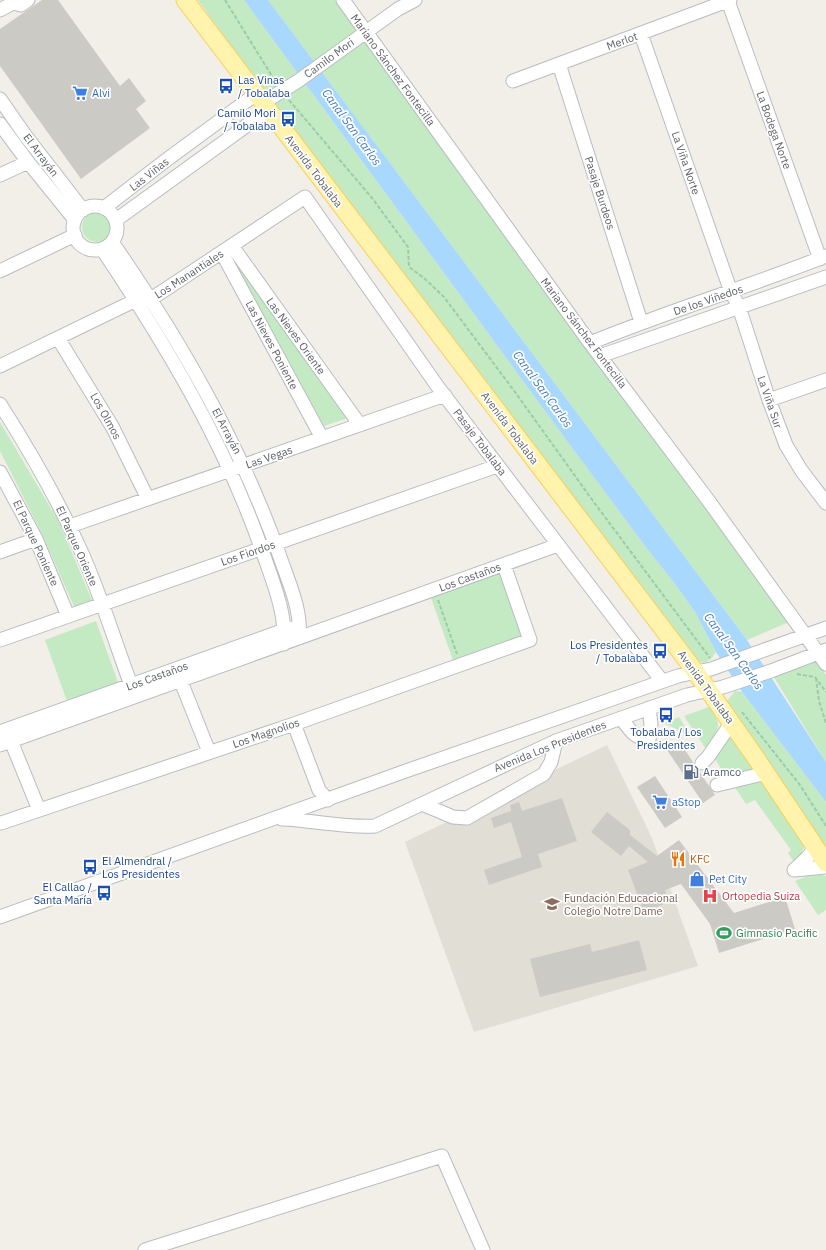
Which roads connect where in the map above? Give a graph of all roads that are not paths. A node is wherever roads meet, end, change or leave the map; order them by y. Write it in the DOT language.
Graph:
graph roads {
  1 [pos="28,0"];
  2 [pos="185,0"];
  3 [pos="343,0"];
  4 [pos="415,0"];
  5 [pos="729,0"];
  6 [pos="0,10"];
  7 [pos="365,32"];
  8 [pos="641,34"];
  9 [pos="559,64"];
  10 [pos="513,81"];
  11 [pos="0,99"];
  12 [pos="262,103"];
  13 [pos="0,124"];
  14 [pos="194,140"];
  15 [pos="204,155"];
  16 [pos="28,162"];
  17 [pos="0,175"];
  18 [pos="306,197"];
  19 [pos="104,208"];
  20 [pos="79,215"];
  21 [pos="116,220"];
  22 [pos="75,236"];
  23 [pos="107,245"];
  24 [pos="227,249"];
  25 [pos="823,257"];
  26 [pos="0,271"];
  27 [pos="826,277"];
  28 [pos="731,292"];
  29 [pos="151,299"];
  30 [pos="136,300"];
  31 [pos="739,307"];
  32 [pos="641,322"];
  33 [pos="58,338"];
  34 [pos="590,343"];
  35 [pos="600,356"];
  36 [pos="0,366"];
  37 [pos="826,380"];
  38 [pos="445,395"];
  39 [pos="769,400"];
  40 [pos="0,404"];
  41 [pos="360,425"];
  42 [pos="322,438"];
  43 [pos="244,465"];
  44 [pos="497,466"];
  45 [pos="230,470"];
  46 [pos="0,472"];
  47 [pos="820,486"];
  48 [pos="148,499"];
  49 [pos="826,503"];
  50 [pos="70,526"];
  51 [pos="36,539"];
  52 [pos="275,544"];
  53 [pos="558,546"];
  54 [pos="262,548"];
  55 [pos="0,552"];
  56 [pos="504,565"];
  57 [pos="102,604"];
  58 [pos="68,616"];
  59 [pos="826,628"];
  60 [pos="284,630"];
  61 [pos="299,632"];
  62 [pos="806,636"];
  63 [pos="0,640"];
  64 [pos="284,644"];
  65 [pos="822,651"];
  66 [pos="826,664"];
  67 [pos="708,667"];
  68 [pos="179,675"];
  69 [pos="662,682"];
  70 [pos="708,689"];
  71 [pos="133,691"];
  72 [pos="632,693"];
  73 [pos="593,705"];
  74 [pos="649,708"];
  75 [pos="626,716"];
  76 [pos="736,716"];
  77 [pos="294,724"];
  78 [pos="600,725"];
  79 [pos="0,732"];
  80 [pos="556,742"];
  81 [pos="6,743"];
  82 [pos="209,752"];
  83 [pos="702,763"];
  84 [pos="766,773"];
  85 [pos="717,785"];
  86 [pos="328,800"];
  87 [pos="422,804"];
  88 [pos="39,810"];
  89 [pos="274,818"];
  90 [pos="1,823"];
  91 [pos="332,824"];
  92 [pos="815,847"];
  93 [pos="826,863"];
  94 [pos="826,867"];
  95 [pos="0,917"];
  96 [pos="145,1250"];
  97 [pos="483,1250"];
  1 -- 6 [label="street"];
  2 -- 12 [label="main road, Avenida Tobalaba"];
  3 -- 7 [label="street, Mariano Sánchez Fontecilla"];
  4 -- 7 [label="street, Camilo Mori"];
  5 -- 8 [label="street, Merlot"];
  5 -- 25 [label="street, La Bodega Norte"];
  7 -- 12 [label="street, Camilo Mori"];
  7 -- 34 [label="street, Mariano Sánchez Fontecilla"];
  8 -- 9 [label="street, Merlot"];
  8 -- 28 [label="street, La Viña Norte"];
  9 -- 10 [label="street, Merlot"];
  9 -- 32 [label="street, Pasaje Burdeos"];
  11 -- 20 [label="street, El Arrayán"];
  12 -- 14 [label="street, Las Viñas"];
  12 -- 15 [label="street, Las Viñas"];
  12 -- 67 [label="main road, Avenida Tobalaba"];
  13 -- 16 [label="street, El Arrayán"];
  14 -- 15 [label="street"];
  14 -- 19 [label="street, Las Viñas"];
  15 -- 21 [label="street, Las Viñas"];
  16 -- 17 [label="street"];
  16 -- 20 [label="street, El Arrayán"];
  18 -- 24 [label="street, Los Manantiales"];
  18 -- 38 [label="street, Pasaje Tobalaba"];
  19 -- 20 [label="street"];
  19 -- 21 [label="street"];
  20 -- 22 [label="street"];
  21 -- 23 [label="street"];
  22 -- 23 [label="street"];
  22 -- 26 [label="street"];
  23 -- 29 [label="street, El Arrayán"];
  23 -- 30 [label="street, El Arrayán"];
  24 -- 29 [label="street, Los Manantiales"];
  24 -- 41 [label="street, Las Nieves Oriente"];
  24 -- 42 [label="street, Las Nieves Poniente"];
  25 -- 28 [label="street, De los Viñedos"];
  27 -- 31 [label="street, De los Viñedos"];
  28 -- 31 [label="street, La Viña Sur"];
  28 -- 32 [label="street, De los Viñedos"];
  29 -- 30 [label="street, Los Manantiales"];
  29 -- 43 [label="street, El Arrayán"];
  30 -- 33 [label="street, Los Manantiales"];
  30 -- 45 [label="street, El Arrayán"];
  31 -- 35 [label="street, De los Viñedos"];
  31 -- 39 [label="street, La Viña Sur"];
  32 -- 34 [label="street, De los Viñedos"];
  33 -- 36 [label="street, Los Manantiales"];
  33 -- 48 [label="street, Los Olmos"];
  34 -- 35 [label="street, Mariano Sánchez Fontecilla"];
  35 -- 62 [label="street, Mariano Sánchez Fontecilla"];
  37 -- 39 [label="street"];
  38 -- 41 [label="street, Las Vegas"];
  38 -- 44 [label="street, Pasaje Tobalaba"];
  39 -- 47 [label="street, La Viña Sur"];
  40 -- 50 [label="street, El Parque Oriente"];
  41 -- 42 [label="street, Las Vegas"];
  42 -- 43 [label="street, Las Vegas"];
  43 -- 45 [label="street, Las Vegas"];
  43 -- 52 [label="street, El Arrayán"];
  44 -- 52 [label="street, Los Fiordos"];
  44 -- 53 [label="street, Pasaje Tobalaba"];
  45 -- 48 [label="street, Las Vegas"];
  45 -- 54 [label="street, El Arrayán"];
  46 -- 51 [label="street, El Parque Poniente"];
  47 -- 49 [label="street, La Viña Sur"];
  48 -- 50 [label="street, Las Vegas"];
  50 -- 57 [label="street, El Parque Oriente"];
  51 -- 55 [label="street"];
  51 -- 58 [label="street, El Parque Poniente"];
  52 -- 54 [label="street, Los Fiordos"];
  52 -- 61 [label="street, El Arrayán"];
  53 -- 56 [label="street, Los Castaños"];
  53 -- 69 [label="street, Pasaje Tobalaba"];
  54 -- 57 [label="street, Los Fiordos"];
  54 -- 60 [label="street, El Arrayán"];
  56 -- 61 [label="street, Los Castaños"];
  56 -- 77 [label="street, Los Magnolios"];
  57 -- 58 [label="street, Los Fiordos"];
  57 -- 71 [label="street, El Parque Oriente"];
  58 -- 63 [label="street, Los Fiordos"];
  59 -- 62 [label="street, Avenida Los Presidentes"];
  60 -- 61 [label="street, Los Castaños"];
  60 -- 64 [label="street, El Arrayán"];
  60 -- 68 [label="street, Los Castaños"];
  61 -- 64 [label="street, Los Castaños"];
  62 -- 65 [label="street, Mariano Sánchez Fontecilla"];
  62 -- 67 [label="street, Avenida Los Presidentes"];
  64 -- 68 [label="street, Los Castaños"];
  65 -- 66 [label="street, Mariano Sánchez Fontecilla"];
  65 -- 70 [label="street, Avenida Los Presidentes"];
  67 -- 69 [label="street, Avenida Los Presidentes"];
  67 -- 70 [label="main road, Avenida Tobalaba"];
  68 -- 71 [label="street, Los Castaños"];
  68 -- 82 [label="street"];
  69 -- 72 [label="street, Avenida Los Presidentes"];
  70 -- 74 [label="street, Avenida Los Presidentes"];
  70 -- 76 [label="main road, Avenida Tobalaba"];
  71 -- 79 [label="street, Los Castaños"];
  71 -- 81 [label="street, Los Castaños"];
  72 -- 73 [label="street, Avenida Los Presidentes"];
  72 -- 75 [label="street"];
  73 -- 78 [label="street"];
  73 -- 86 [label="street, Avenida Los Presidentes"];
  74 -- 75 [label="street, Avenida Los Presidentes"];
  74 -- 75 [label="street"];
  75 -- 78 [label="street, Avenida Los Presidentes"];
  76 -- 83 [label="street"];
  76 -- 84 [label="main road, Avenida Tobalaba"];
  77 -- 82 [label="street, Los Magnolios"];
  77 -- 86 [label="street"];
  78 -- 80 [label="street, Avenida Los Presidentes"];
  80 -- 87 [label="street, Avenida Los Presidentes"];
  80 -- 87 [label="street"];
  81 -- 88 [label="street"];
  82 -- 88 [label="street, Los Magnolios"];
  84 -- 85 [label="street"];
  84 -- 92 [label="main road, Avenida Tobalaba"];
  86 -- 89 [label="street, Avenida Los Presidentes"];
  86 -- 91 [label="street"];
  87 -- 91 [label="street, Avenida Los Presidentes"];
  88 -- 90 [label="street, Los Magnolios"];
  89 -- 91 [label="street, Avenida Los Presidentes"];
  89 -- 95 [label="street, Avenida Los Presidentes"];
  92 -- 93 [label="main road, Avenida Tobalaba"];
  92 -- 94 [label="street"];
  96 -- 97 [label="street"];
}
